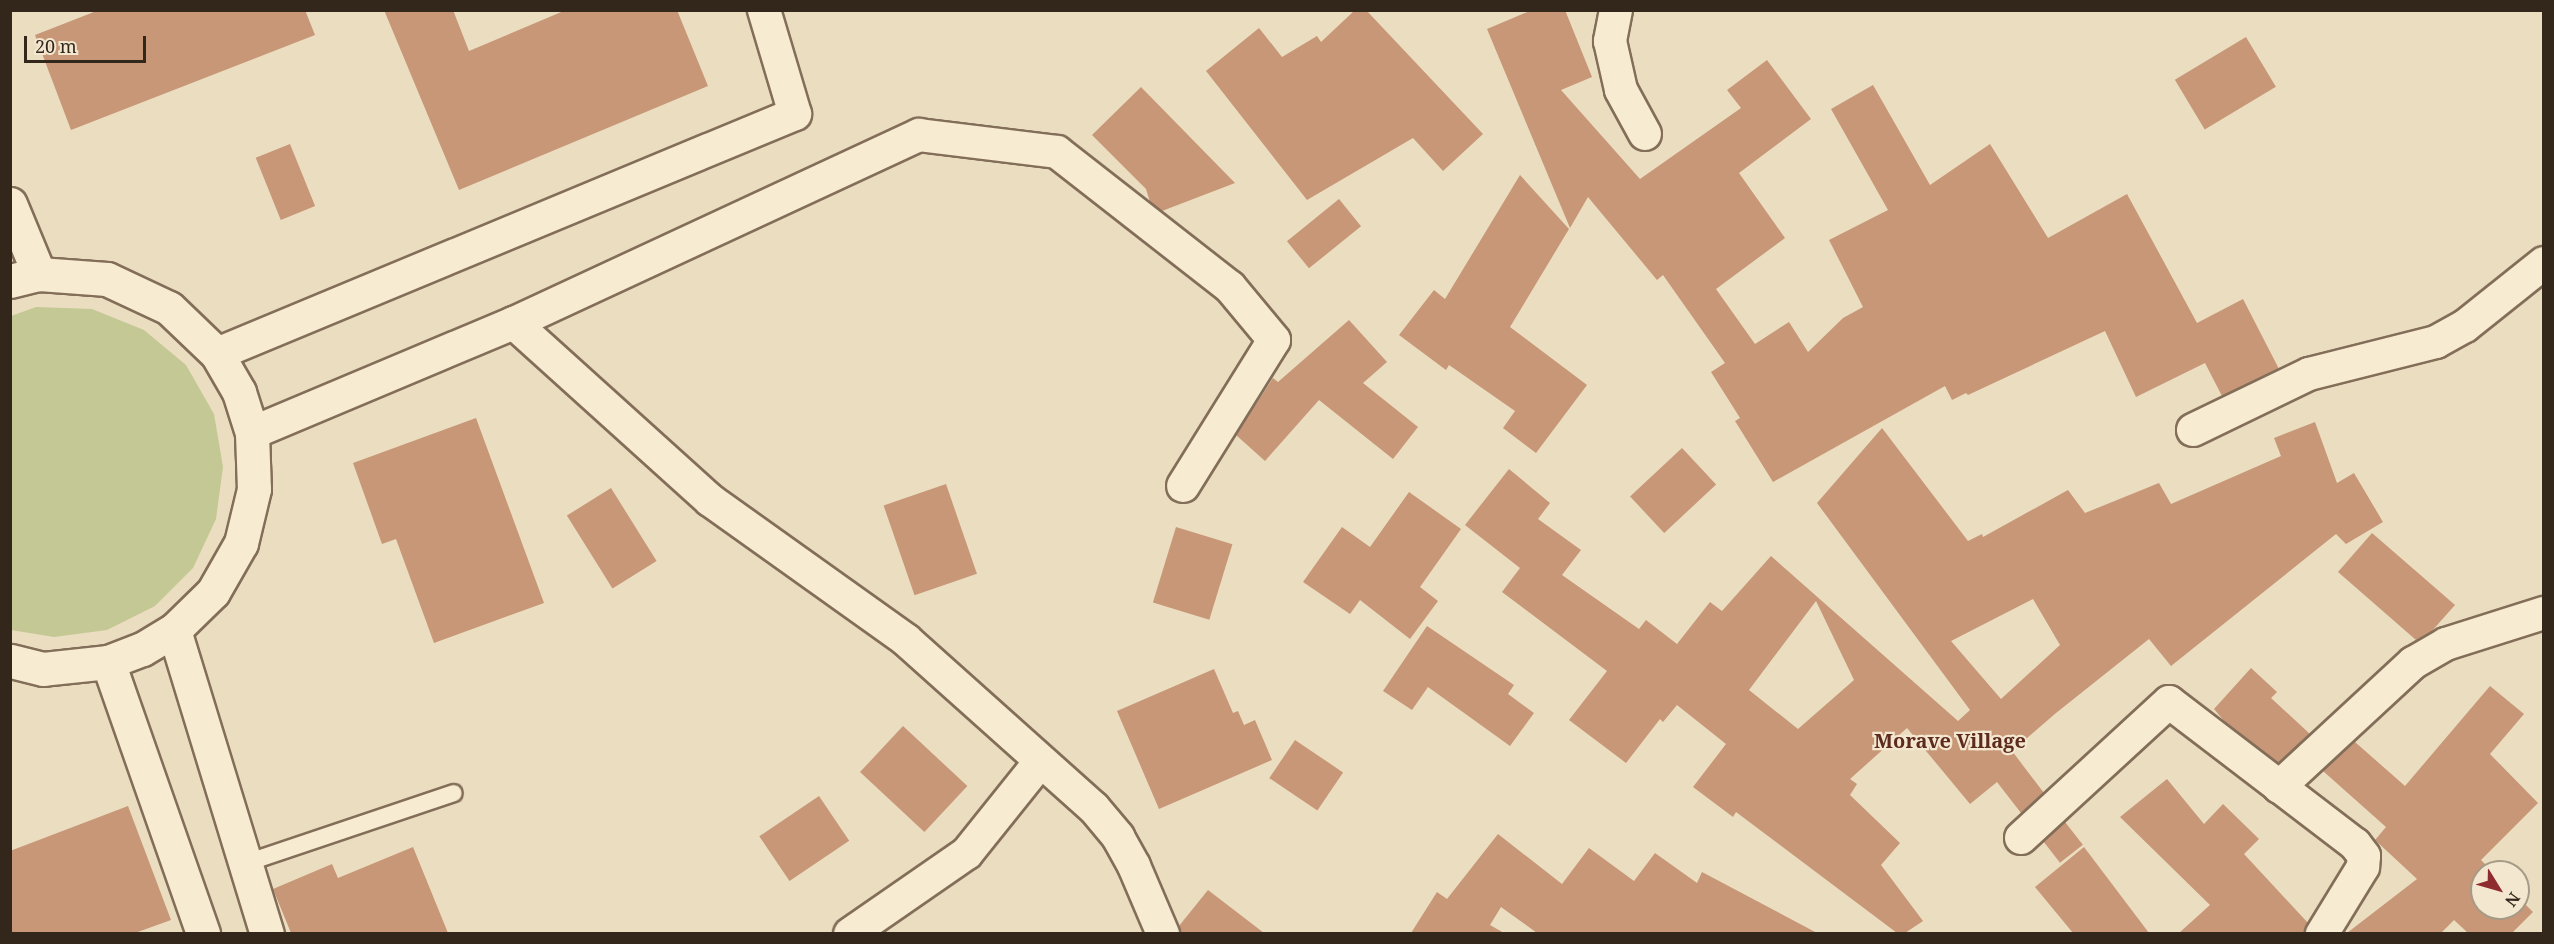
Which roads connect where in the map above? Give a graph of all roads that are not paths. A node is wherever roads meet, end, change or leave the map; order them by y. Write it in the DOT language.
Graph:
graph roads {
  1 [pos="764,10"];
  2 [pos="1616,10"];
  3 [pos="1645,134"];
  4 [pos="10,204"];
  5 [pos="2544,263"];
  6 [pos="25,278"];
  7 [pos="514,322"];
  8 [pos="217,354"];
  9 [pos="2193,430"];
  10 [pos="252,433"];
  11 [pos="1183,486"];
  12 [pos="2544,613"];
  13 [pos="174,630"];
  14 [pos="10,661"];
  15 [pos="108,662"];
  16 [pos="1040,762"];
  17 [pos="2279,787"];
  18 [pos="454,793"];
  19 [pos="2021,838"];
  20 [pos="246,863"];
  21 [pos="203,933"];
  22 [pos="267,933"];
  23 [pos="850,933"];
  24 [pos="1163,933"];
  25 [pos="2322,933"];
  1 -- 8 [label="street"];
  2 -- 3 [label="street"];
  4 -- 6 [label="street"];
  5 -- 9 [label="street"];
  6 -- 8 [label="street"];
  7 -- 10 [label="street"];
  7 -- 11 [label="street"];
  7 -- 16 [label="street"];
  8 -- 10 [label="street"];
  10 -- 13 [label="street"];
  12 -- 17 [label="street"];
  13 -- 15 [label="street"];
  13 -- 20 [label="street"];
  14 -- 15 [label="street"];
  15 -- 21 [label="street"];
  16 -- 23 [label="street"];
  16 -- 24 [label="street"];
  17 -- 19 [label="street"];
  17 -- 25 [label="street"];
  18 -- 20 [label="lane"];
  20 -- 22 [label="street"];
}
